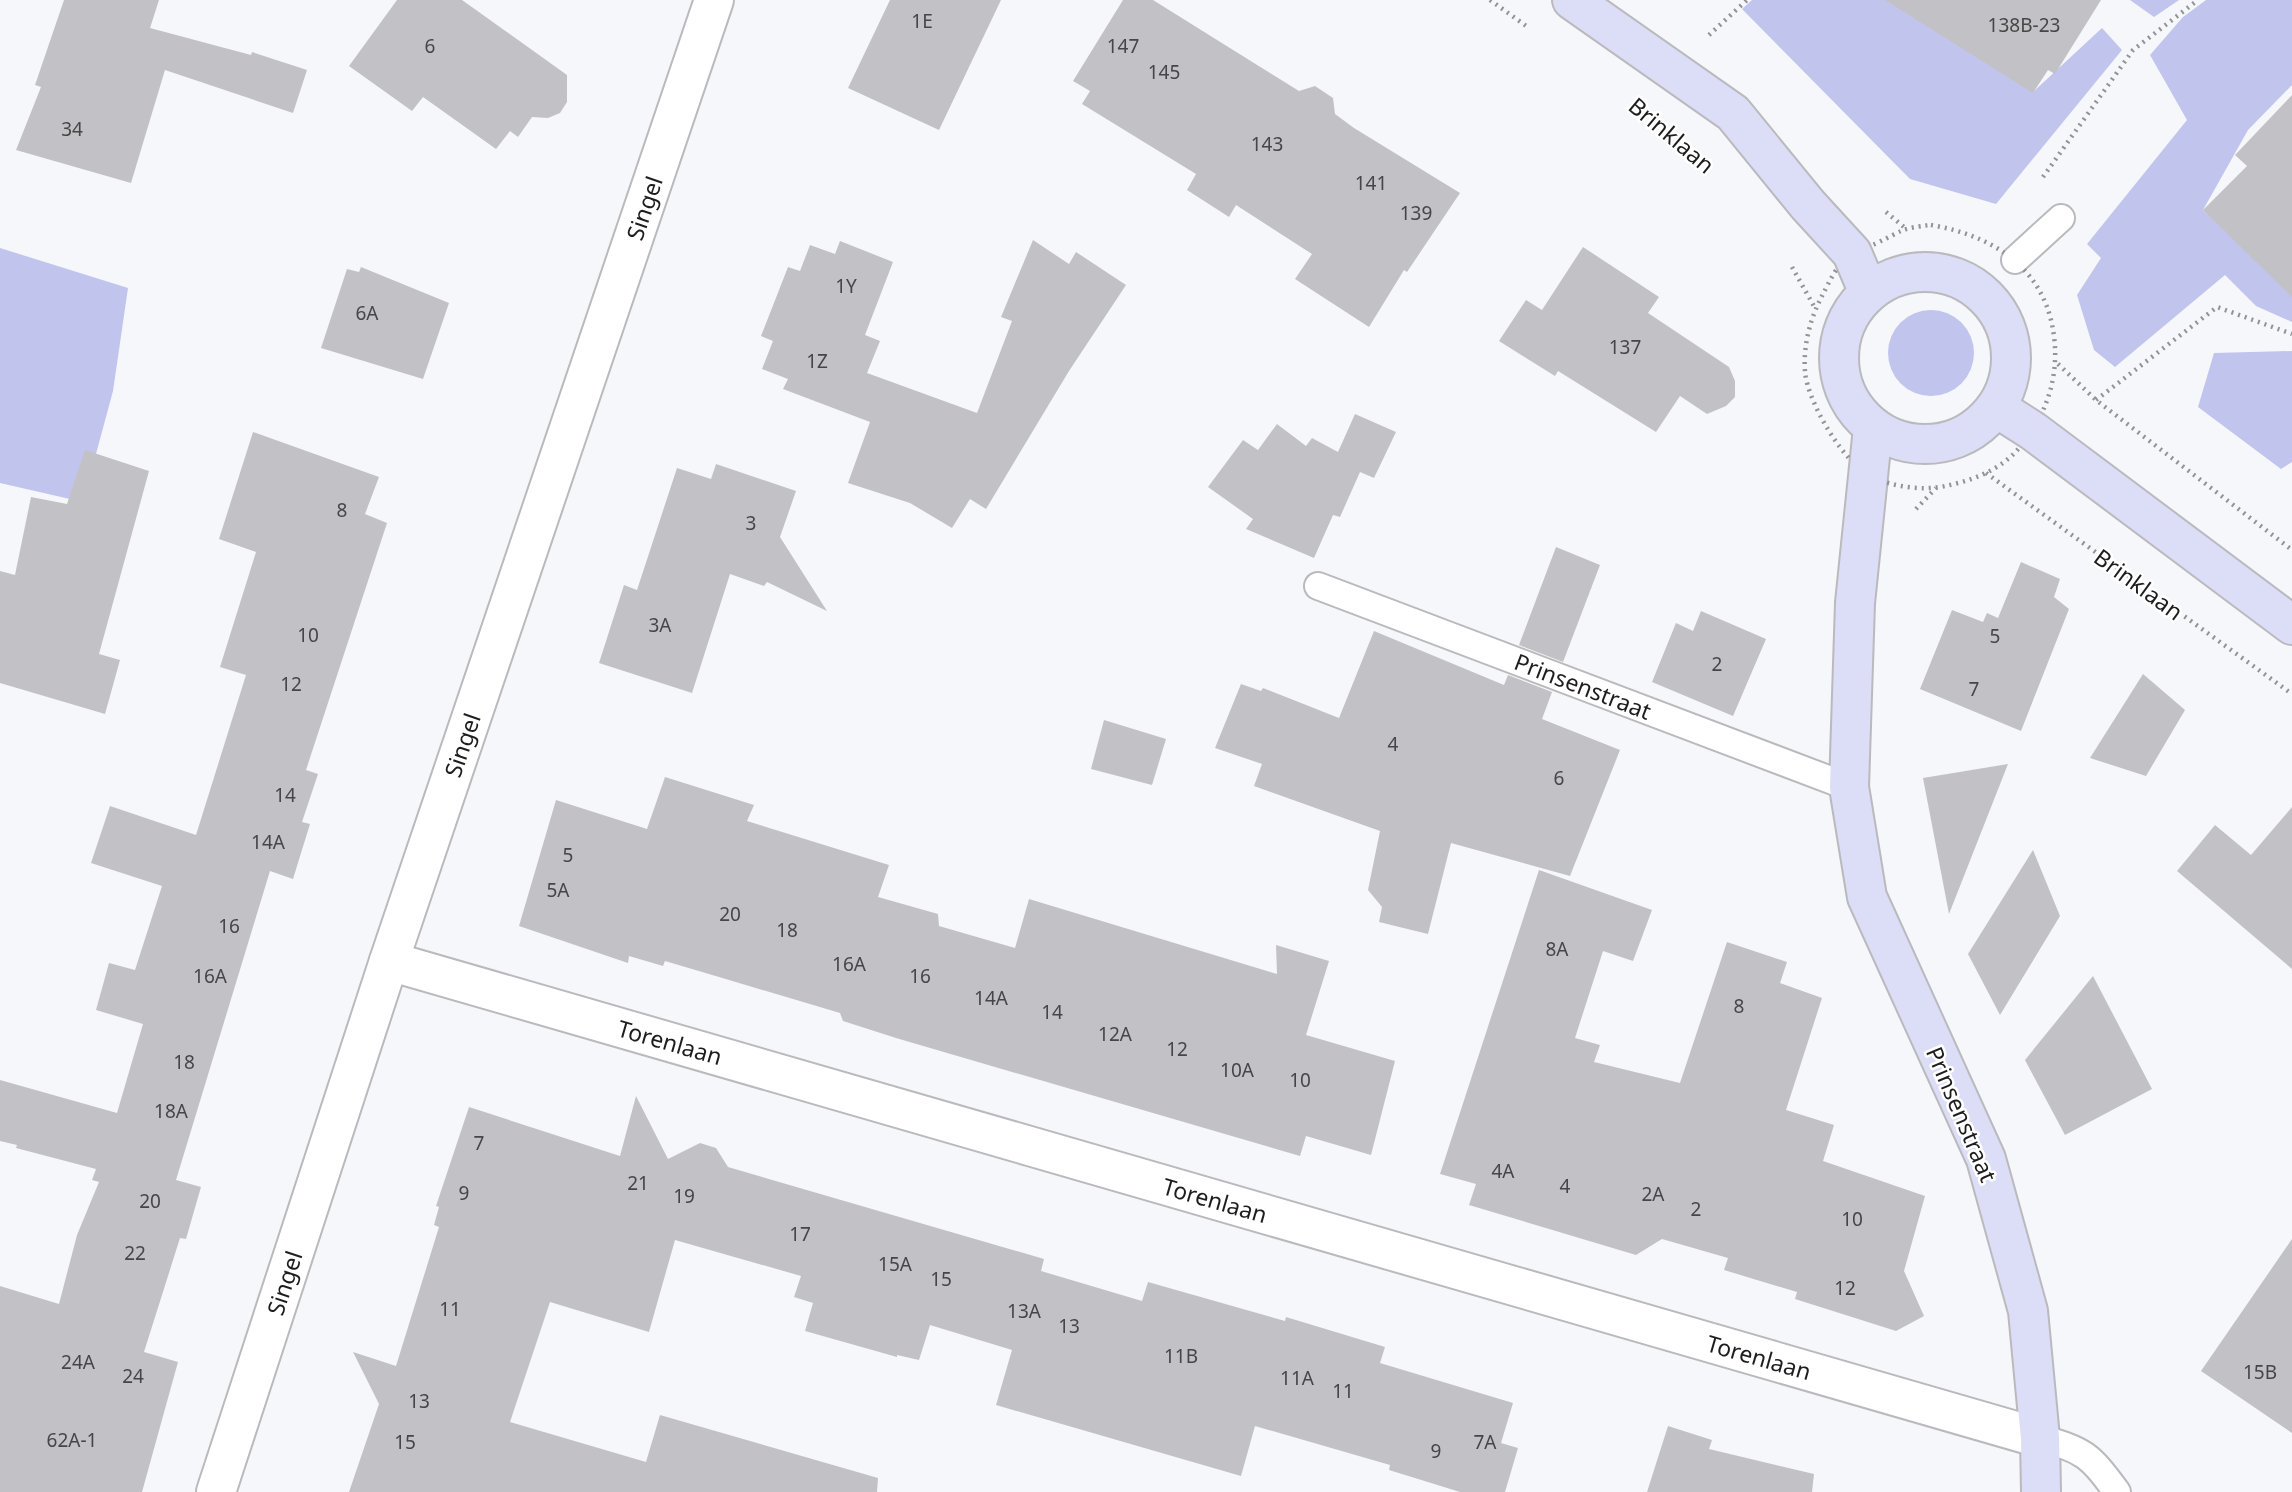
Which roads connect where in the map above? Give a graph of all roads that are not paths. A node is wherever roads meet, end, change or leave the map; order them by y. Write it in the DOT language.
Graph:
graph roads {
  1 [pos="714,0"];
  2 [pos="1572,0"];
  3 [pos="2061,218"];
  4 [pos="2015,260"];
  5 [pos="1868,291"];
  6 [pos="1997,408"];
  7 [pos="1873,428"];
  8 [pos="1318,586"];
  9 [pos="2292,625"];
  10 [pos="1849,787"];
  11 [pos="389,961"];
  12 [pos="2040,1438"];
  13 [pos="216,1492"];
  14 [pos="2041,1492"];
  15 [pos="2117,1492"];
  1 -- 11 [label="street, Singel"];
  2 -- 5 [label="main road"];
  3 -- 4 [label="lane"];
  5 -- 6 [label="main road"];
  5 -- 7 [label="main road"];
  6 -- 7 [label="main road"];
  6 -- 9 [label="main road"];
  7 -- 10 [label="main road, Prinsenstraat"];
  8 -- 10 [label="lane, Prinsenstraat"];
  10 -- 12 [label="main road, Prinsenstraat"];
  11 -- 12 [label="street, Torenlaan"];
  11 -- 13 [label="street, Singel"];
  12 -- 14 [label="main road, Prinsenstraat"];
  12 -- 15 [label="lane"];
}
